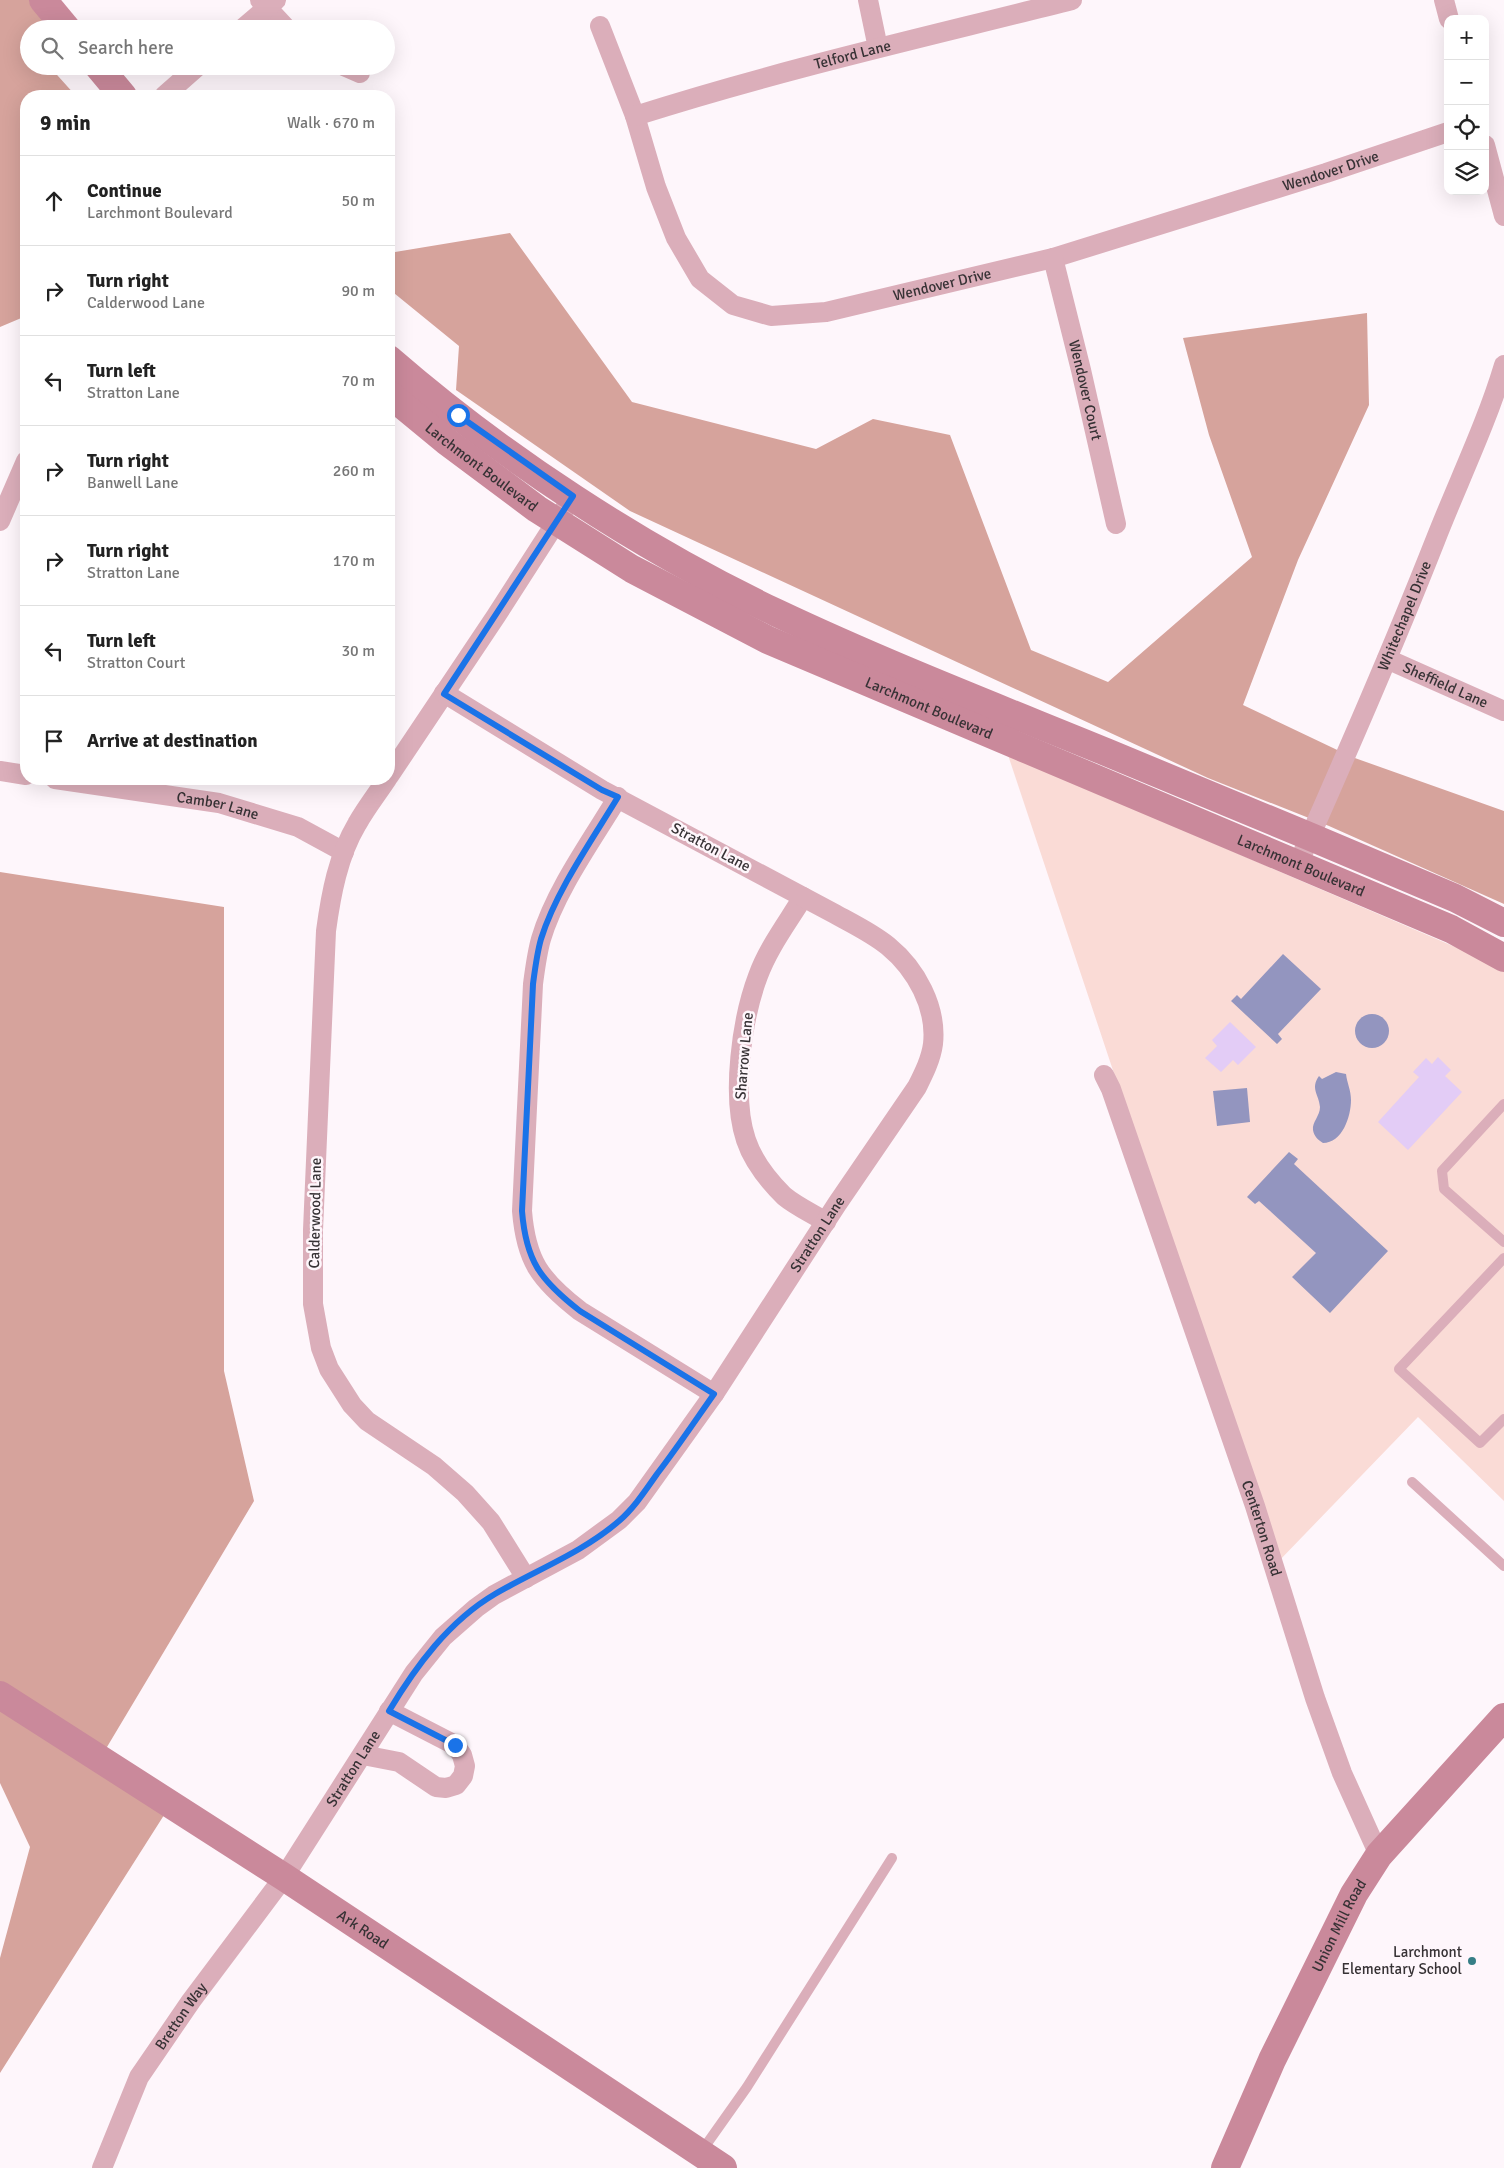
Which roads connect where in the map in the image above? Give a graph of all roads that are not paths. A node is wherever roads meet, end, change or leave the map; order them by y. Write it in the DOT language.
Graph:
graph roads {
  1 [pos="43,0"];
  2 [pos="868,0"];
  3 [pos="1072,0"];
  4 [pos="1444,0"];
  5 [pos="268,3"];
  6 [pos="1448,15"];
  7 [pos="60,20"];
  8 [pos="251,20"];
  9 [pos="280,20"];
  10 [pos="600,26"];
  11 [pos="878,48"];
  12 [pos="106,75"];
  13 [pos="188,75"];
  14 [pos="118,90"];
  15 [pos="171,90"];
  16 [pos="635,116"];
  17 [pos="1444,133"];
  18 [pos="1486,150"];
  19 [pos="1504,216"];
  20 [pos="1053,258"];
  21 [pos="395,364"];
  22 [pos="1504,365"];
  23 [pos="395,399"];
  24 [pos="20,475"];
  25 [pos="573,496"];
  26 [pos="0,520"];
  27 [pos="556,521"];
  28 [pos="1116,524"];
  29 [pos="1387,659"];
  30 [pos="444,694"];
  31 [pos="1504,711"];
  32 [pos="395,768"];
  33 [pos="0,771"];
  34 [pos="20,774"];
  35 [pos="132,785"];
  36 [pos="383,785"];
  37 [pos="618,797"];
  38 [pos="1310,837"];
  39 [pos="344,852"];
  40 [pos="1298,864"];
  41 [pos="803,897"];
  42 [pos="1504,923"];
  43 [pos="1504,958"];
  44 [pos="1104,1075"];
  45 [pos="1504,1104"];
  46 [pos="826,1222"];
  47 [pos="1504,1242"];
  48 [pos="1504,1258"];
  49 [pos="714,1394"];
  50 [pos="1504,1419"];
  51 [pos="1412,1482"];
  52 [pos="1504,1566"];
  53 [pos="526,1578"];
  54 [pos="0,1695"];
  55 [pos="389,1711"];
  56 [pos="1504,1717"];
  57 [pos="363,1755"];
  58 [pos="1378,1855"];
  59 [pos="892,1858"];
  60 [pos="284,1877"];
  61 [pos="701,2153"];
  62 [pos="102,2168"];
  63 [pos="723,2168"];
  64 [pos="1225,2168"];
  1 -- 7 [label="street"];
  2 -- 11 [label="street"];
  3 -- 11 [label="street, Telford Lane"];
  4 -- 6 [label="street"];
  5 -- 8 [label="street"];
  5 -- 9 [label="street"];
  10 -- 16 [label="street, Wendover Drive"];
  11 -- 16 [label="street, Telford Lane"];
  12 -- 14 [label="street"];
  13 -- 15 [label="street"];
  16 -- 20 [label="street, Wendover Drive"];
  17 -- 20 [label="street, Wendover Drive"];
  18 -- 19 [label="street"];
  20 -- 28 [label="street, Wendover Court"];
  21 -- 25 [label="street, Larchmont Boulevard"];
  22 -- 29 [label="street, Whitechapel Drive"];
  23 -- 27 [label="street, Larchmont Boulevard"];
  24 -- 26 [label="street"];
  25 -- 27 [label="street, Calderwood Lane"];
  25 -- 38 [label="street, Larchmont Boulevard"];
  27 -- 30 [label="street, Calderwood Lane"];
  27 -- 40 [label="street, Larchmont Boulevard"];
  29 -- 31 [label="street, Sheffield Lane"];
  29 -- 38 [label="street, Whitechapel Drive"];
  30 -- 32 [label="street, Calderwood Lane"];
  30 -- 37 [label="street, Stratton Lane"];
  33 -- 34 [label="street"];
  35 -- 39 [label="street, Camber Lane"];
  36 -- 39 [label="street, Calderwood Lane"];
  37 -- 41 [label="street, Stratton Lane"];
  37 -- 49 [label="street"];
  38 -- 40 [label="street, Whitechapel Drive"];
  38 -- 42 [label="street, Larchmont Boulevard"];
  39 -- 53 [label="street, Calderwood Lane"];
  40 -- 43 [label="street, Larchmont Boulevard"];
  41 -- 46 [label="street, Sharrow Lane"];
  41 -- 46 [label="street, Stratton Lane"];
  44 -- 58 [label="street, Centerton Road"];
  45 -- 47 [label="lane"];
  46 -- 49 [label="street, Stratton Lane"];
  48 -- 50 [label="lane"];
  49 -- 53 [label="street, Stratton Lane"];
  51 -- 52 [label="lane"];
  53 -- 55 [label="street, Stratton Lane"];
  54 -- 60 [label="street, Ark Road"];
  55 -- 57 [label="street, Stratton Lane"];
  55 -- 57 [label="street"];
  56 -- 58 [label="street, Union Mill Road"];
  57 -- 60 [label="street, Stratton Lane"];
  58 -- 64 [label="street, Union Mill Road"];
  59 -- 61 [label="lane"];
  60 -- 61 [label="street, Ark Road"];
  60 -- 62 [label="street, Bretton Way"];
  61 -- 63 [label="street, Ark Road"];
}
